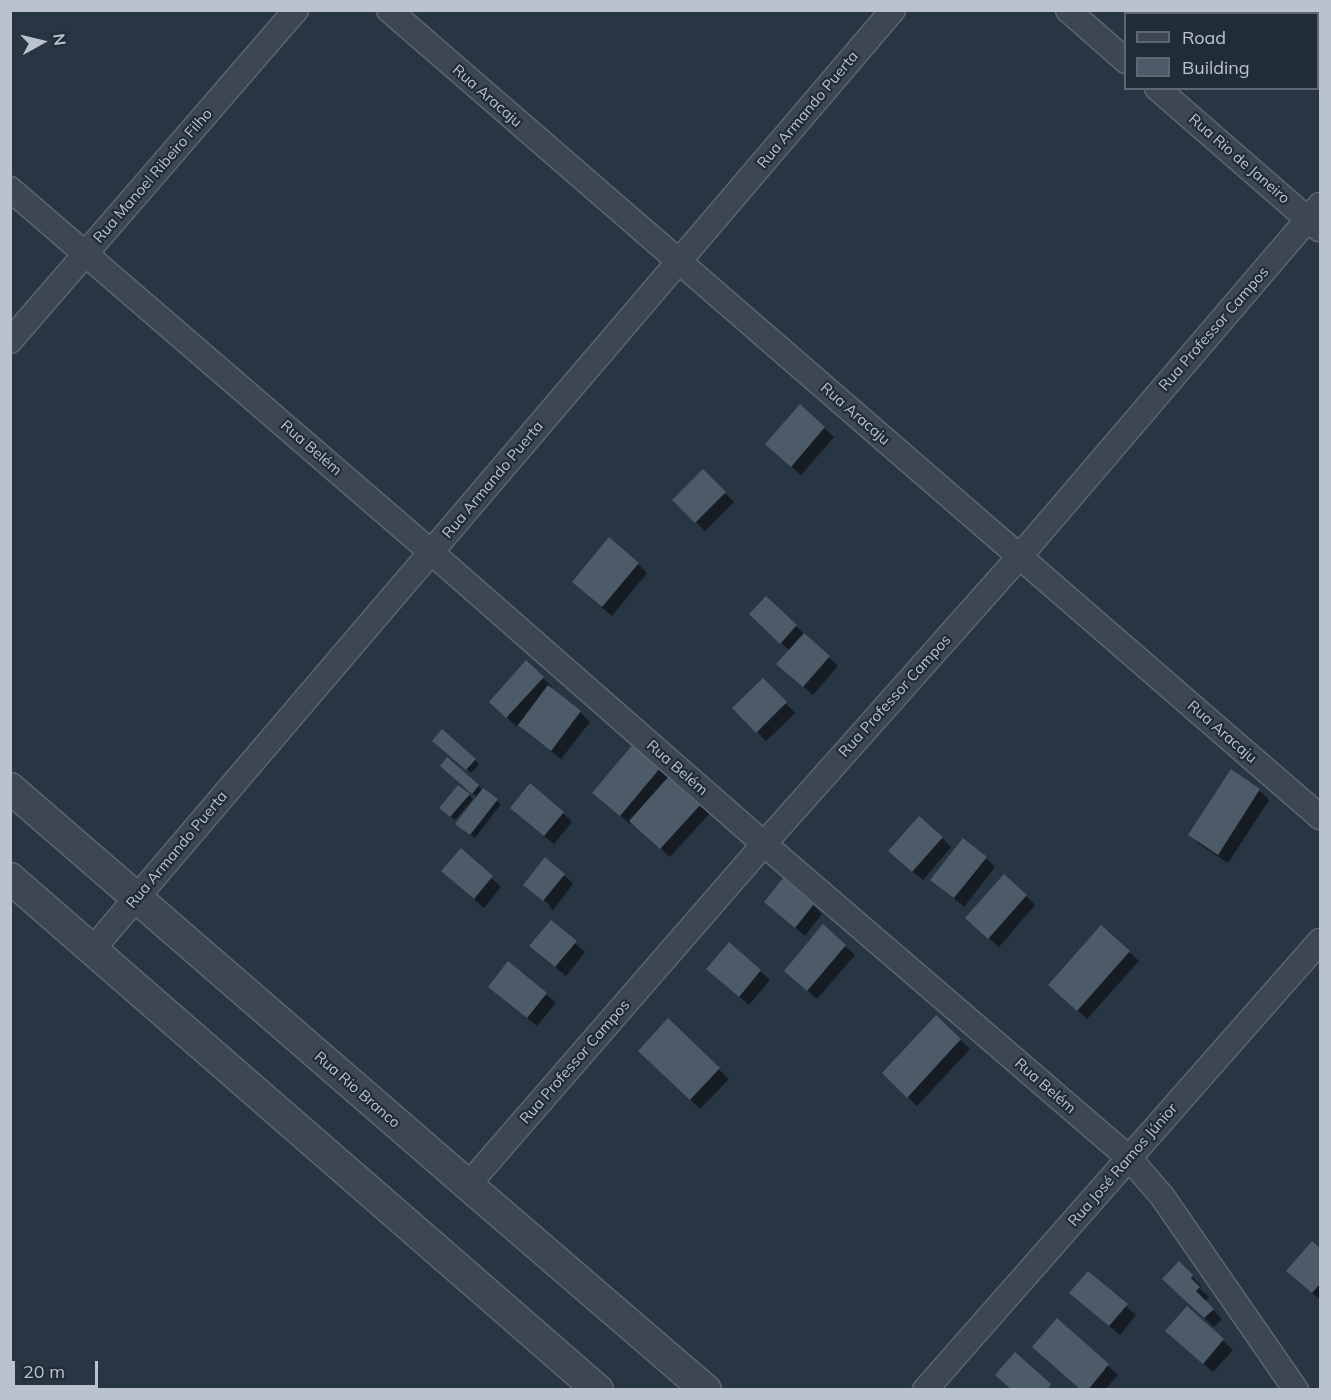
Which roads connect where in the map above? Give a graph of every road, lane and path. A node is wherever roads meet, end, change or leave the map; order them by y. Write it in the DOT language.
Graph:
graph roads {
  1 [pos="296,10"];
  2 [pos="389,10"];
  3 [pos="893,10"];
  4 [pos="1068,10"];
  5 [pos="1124,60"];
  6 [pos="1159,90"];
  7 [pos="10,189"];
  8 [pos="1316,218"];
  9 [pos="86,254"];
  10 [pos="679,261"];
  11 [pos="10,341"];
  12 [pos="431,552"];
  13 [pos="1020,556"];
  14 [pos="10,788"];
  15 [pos="1320,817"];
  16 [pos="764,844"];
  17 [pos="10,878"];
  18 [pos="136,898"];
  19 [pos="1320,941"];
  20 [pos="92,950"];
  21 [pos="1129,1158"];
  22 [pos="468,1185"];
  23 [pos="598,1389"];
  24 [pos="706,1389"];
  25 [pos="925,1389"];
  26 [pos="1296,1389"];
  1 -- 9 [label="street, Rua Manoel Ribeiro Filho"];
  2 -- 10 [label="street, Rua Aracaju"];
  3 -- 10 [label="street, Rua Armando Puerta"];
  4 -- 5 [label="street"];
  6 -- 8 [label="street, Rua Rio de Janeiro"];
  7 -- 9 [label="street, Rua Belém"];
  8 -- 13 [label="street, Rua Professor Campos"];
  9 -- 11 [label="street, Rua Manoel Ribeiro Filho"];
  9 -- 12 [label="street, Rua Belém"];
  10 -- 12 [label="street, Rua Armando Puerta"];
  10 -- 13 [label="street, Rua Aracaju"];
  12 -- 16 [label="street, Rua Belém"];
  12 -- 18 [label="street, Rua Armando Puerta"];
  13 -- 15 [label="street, Rua Aracaju"];
  13 -- 16 [label="street, Rua Professor Campos"];
  14 -- 18 [label="street, Rua Rio Branco"];
  16 -- 21 [label="street, Rua Belém"];
  16 -- 22 [label="street, Rua Professor Campos"];
  17 -- 20 [label="street"];
  18 -- 20 [label="street, Rua Armando Puerta"];
  18 -- 22 [label="street, Rua Rio Branco"];
  19 -- 21 [label="street, Rua José Ramos Júnior"];
  20 -- 23 [label="street"];
  21 -- 25 [label="street, Rua José Ramos Júnior"];
  21 -- 26 [label="street, Rua Belém"];
  22 -- 24 [label="street, Rua Rio Branco"];
}
